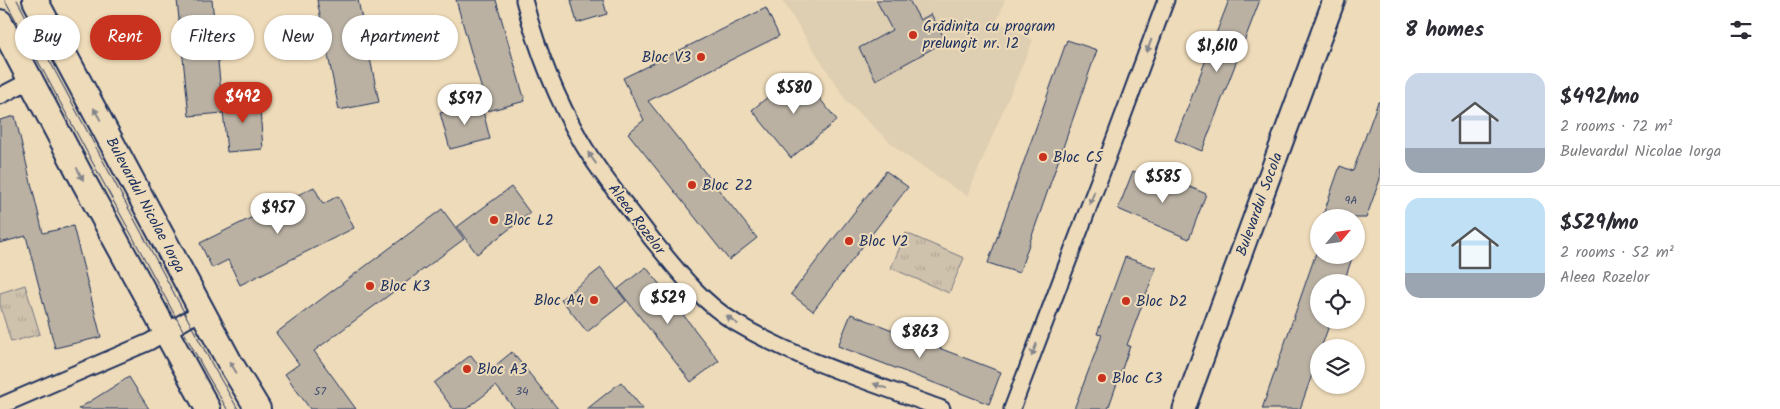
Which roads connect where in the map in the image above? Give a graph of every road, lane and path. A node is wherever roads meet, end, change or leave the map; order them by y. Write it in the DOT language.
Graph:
graph roads {
  1 [pos="36,0"];
  2 [pos="524,0"];
  3 [pos="1166,0"];
  4 [pos="1334,0"];
  5 [pos="0,22"];
  6 [pos="31,80"];
  7 [pos="0,96"];
  8 [pos="202,311"];
  9 [pos="167,332"];
  10 [pos="0,406"];
  11 [pos="208,409"];
  12 [pos="258,409"];
  13 [pos="942,409"];
  14 [pos="1012,409"];
  15 [pos="1184,409"];
  8 -- 1 [label="main road, Bulevardul Nicolae Iorga, one-way"];
  13 -- 2 [label="street, Aleea Rozelor, one-way"];
  3 -- 14 [label="street, one-way"];
  4 -- 15 [label="main road, Bulevardul Socola"];
  5 -- 6 [label="main road"];
  6 -- 7 [label="street"];
  6 -- 9 [label="main road, one-way"];
  8 -- 9 [label="street"];
  12 -- 8 [label="main road, Bulevardul Nicolae Iorga, one-way"];
  9 -- 10 [label="street"];
  9 -- 11 [label="main road"];
}
